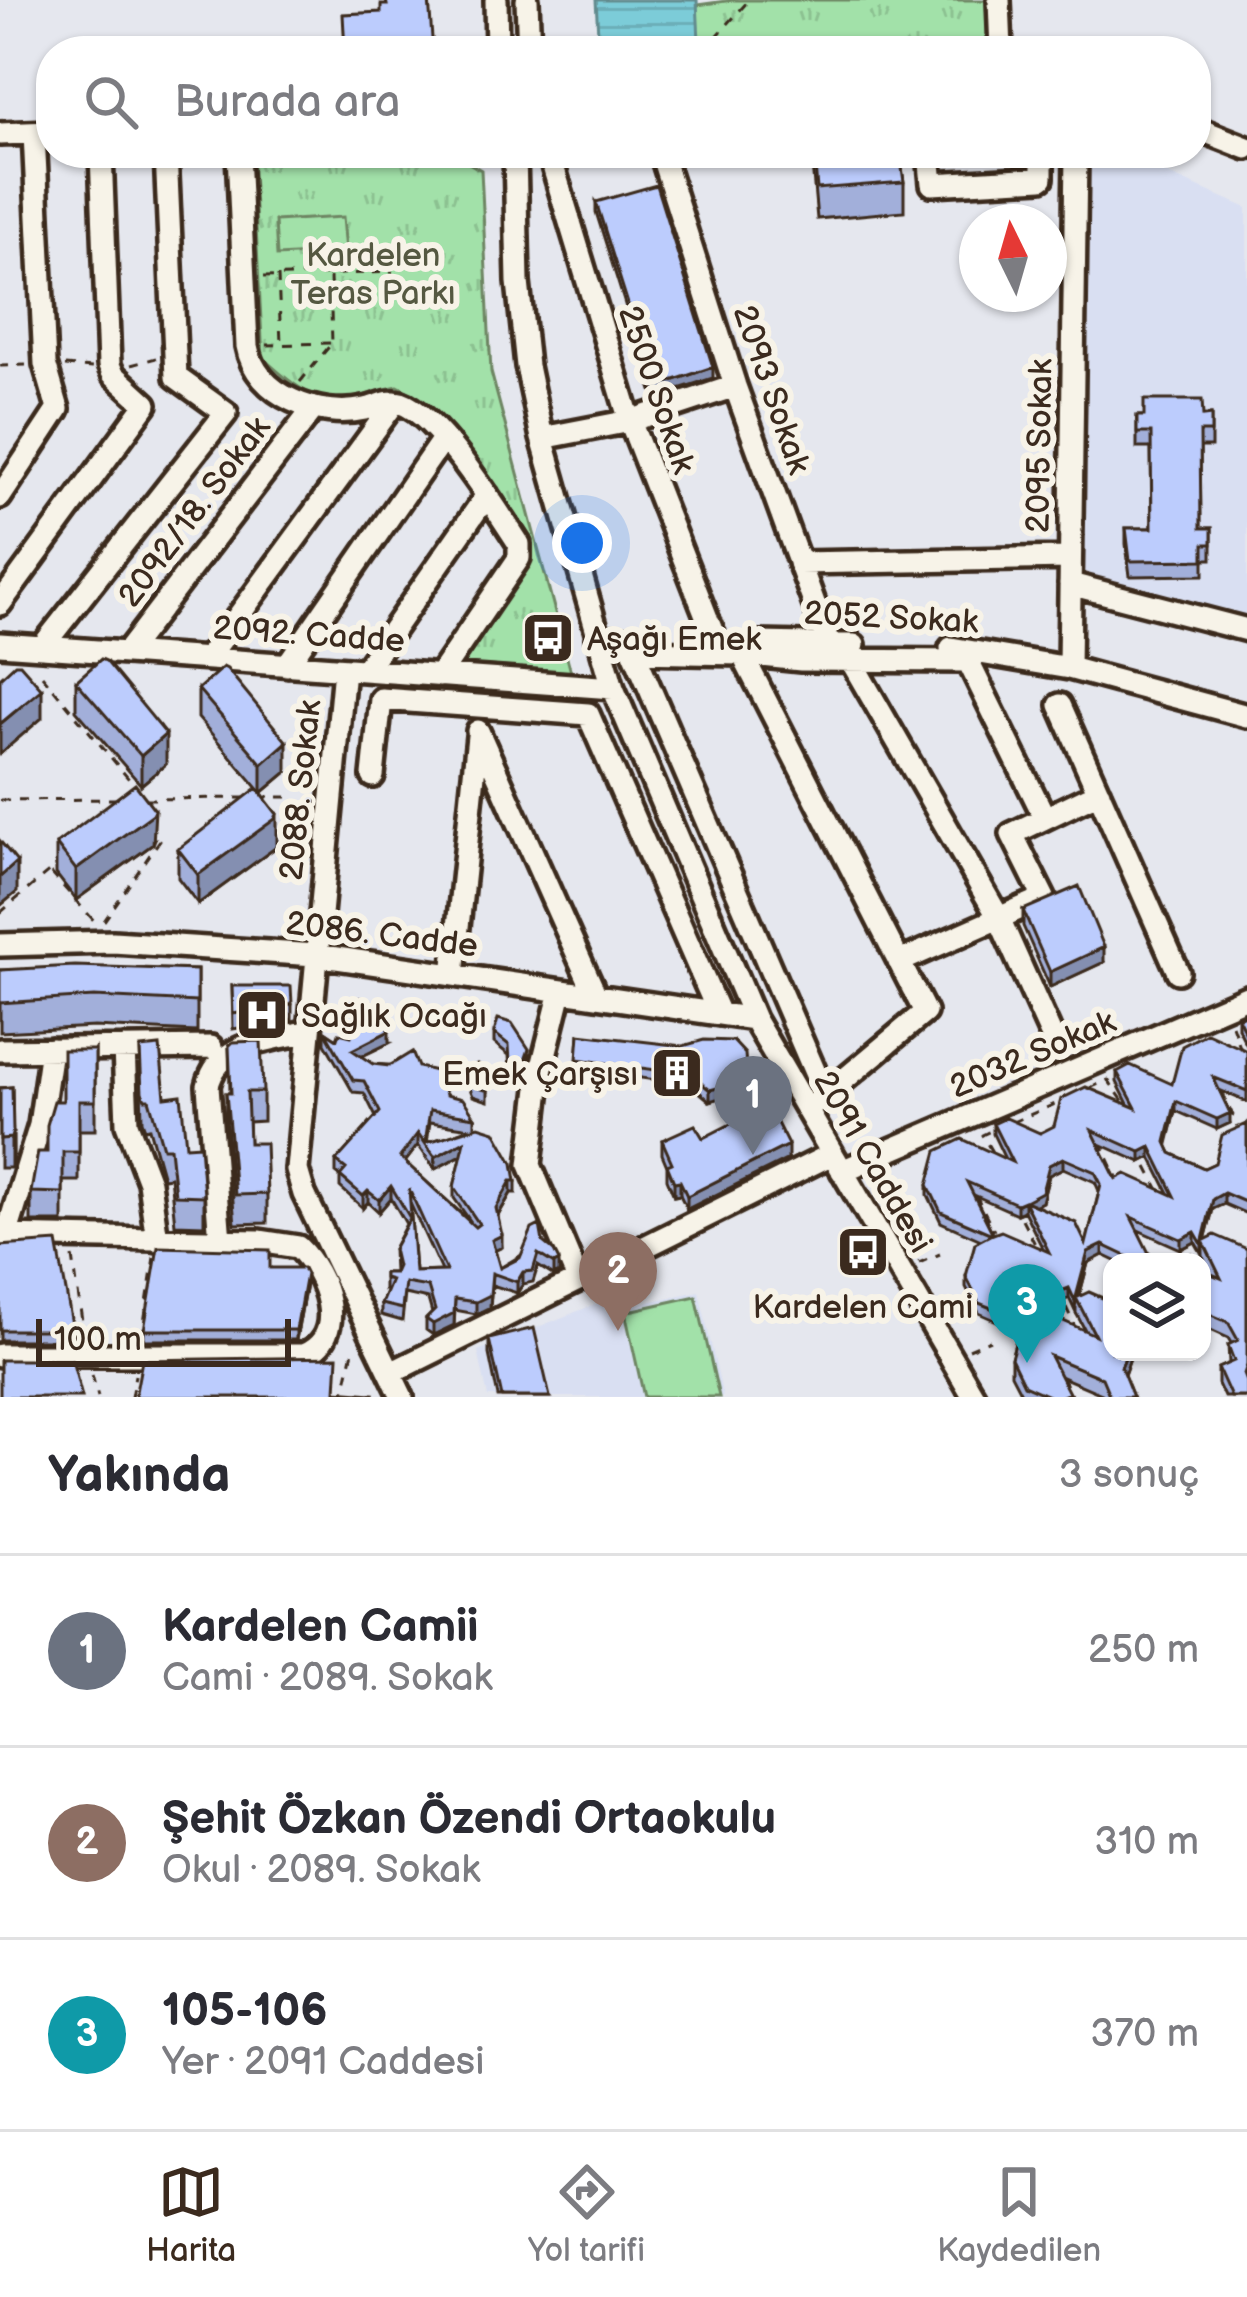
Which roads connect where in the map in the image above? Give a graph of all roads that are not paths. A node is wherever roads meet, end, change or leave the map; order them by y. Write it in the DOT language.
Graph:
graph roads {
  1 [pos="496,0"];
  2 [pos="527,0"];
  3 [pos="999,0"];
  4 [pos="497,36"];
  5 [pos="528,36"];
  6 [pos="1000,36"];
  7 [pos="36,133"];
  8 [pos="0,134"];
  9 [pos="1211,134"];
  10 [pos="1247,148"];
  11 [pos="42,168"];
  12 [pos="102,168"];
  13 [pos="167,168"];
  14 [pos="239,168"];
  15 [pos="516,168"];
  16 [pos="554,168"];
  17 [pos="666,168"];
  18 [pos="930,168"];
  19 [pos="1042,168"];
  20 [pos="1076,168"];
  21 [pos="735,386"];
  22 [pos="395,402"];
  23 [pos="313,409"];
  24 [pos="630,421"];
  25 [pos="542,438"];
  26 [pos="443,439"];
  27 [pos="487,495"];
  28 [pos="0,497"];
  29 [pos="1070,558"];
  30 [pos="800,562"];
  31 [pos="1070,584"];
  32 [pos="0,604"];
  33 [pos="1247,630"];
  34 [pos="597,638"];
  35 [pos="716,641"];
  36 [pos="0,644"];
  37 [pos="830,644"];
  38 [pos="42,647"];
  39 [pos="126,653"];
  40 [pos="742,654"];
  41 [pos="207,659"];
  42 [pos="850,659"];
  43 [pos="287,665"];
  44 [pos="1069,668"];
  45 [pos="354,670"];
  46 [pos="439,676"];
  47 [pos="613,688"];
  48 [pos="481,705"];
  49 [pos="1060,705"];
  50 [pos="1247,716"];
  51 [pos="478,731"];
  52 [pos="373,776"];
  53 [pos="1099,792"];
  54 [pos="1045,818"];
  55 [pos="999,918"];
  56 [pos="0,945"];
  57 [pos="316,955"];
  58 [pos="899,962"];
  59 [pos="1178,972"];
  60 [pos="453,975"];
  61 [pos="561,991"];
  62 [pos="596,996"];
  63 [pos="1247,997"];
  64 [pos="719,1014"];
  65 [pos="754,1019"];
  66 [pos="309,1031"];
  67 [pos="1054,1041"];
  68 [pos="211,1047"];
  69 [pos="124,1048"];
  70 [pos="51,1049"];
  71 [pos="0,1050"];
  72 [pos="816,1104"];
  73 [pos="837,1162"];
  74 [pos="3,1236"];
  75 [pos="157,1240"];
  76 [pos="220,1240"];
  77 [pos="578,1280"];
  78 [pos="0,1355"];
  79 [pos="391,1373"];
  80 [pos="403,1397"];
  81 [pos="974,1397"];
  1 -- 4 [label="street"];
  2 -- 5 [label="street"];
  3 -- 6 [label="street"];
  7 -- 8 [label="street"];
  9 -- 10 [label="street"];
  11 -- 28 [label="street"];
  12 -- 32 [label="street"];
  13 -- 38 [label="street"];
  14 -- 23 [label="street"];
  15 -- 25 [label="street, 2091 Caddesi"];
  16 -- 24 [label="street, 2500 Sokak"];
  17 -- 21 [label="street, 2093 Sokak"];
  18 -- 19 [label="street"];
  20 -- 29 [label="street, 2095 Sokak"];
  21 -- 24 [label="street"];
  21 -- 30 [label="street, 2093 Sokak"];
  22 -- 23 [label="street"];
  22 -- 26 [label="street"];
  22 -- 41 [label="street"];
  23 -- 39 [label="street, 2092/18. Sokak"];
  24 -- 25 [label="street"];
  24 -- 35 [label="street, 2500 Sokak"];
  25 -- 34 [label="street, 2091 Caddesi"];
  26 -- 27 [label="street"];
  26 -- 43 [label="street"];
  27 -- 45 [label="street"];
  27 -- 46 [label="street"];
  29 -- 30 [label="street"];
  29 -- 31 [label="street, 2095 Sokak"];
  30 -- 37 [label="street, 2093 Sokak"];
  31 -- 33 [label="street"];
  31 -- 44 [label="street, 2095 Sokak"];
  34 -- 35 [label="street, 2052 Sokak"];
  34 -- 47 [label="street, 2091 Caddesi"];
  35 -- 37 [label="street, 2052 Sokak"];
  36 -- 38 [label="street, 2092. Cadde"];
  37 -- 44 [label="street, 2052 Sokak"];
  38 -- 39 [label="street, 2092. Cadde"];
  39 -- 41 [label="street, 2092. Cadde"];
  40 -- 42 [label="street"];
  40 -- 58 [label="street"];
  40 -- 72 [label="street"];
  41 -- 43 [label="street, 2092. Cadde"];
  42 -- 54 [label="street"];
  42 -- 55 [label="street"];
  43 -- 45 [label="street, 2092. Cadde"];
  44 -- 50 [label="street, 2052 Sokak"];
  45 -- 46 [label="street, 2092. Cadde"];
  45 -- 57 [label="street, 2088. Sokak"];
  46 -- 47 [label="street, 2092. Cadde"];
  47 -- 65 [label="street, 2091 Caddesi"];
  48 -- 51 [label="street"];
  48 -- 52 [label="street"];
  48 -- 64 [label="street"];
  49 -- 53 [label="street"];
  51 -- 60 [label="street"];
  51 -- 62 [label="street"];
  53 -- 54 [label="street"];
  53 -- 59 [label="street"];
  54 -- 55 [label="street"];
  55 -- 58 [label="street"];
  55 -- 67 [label="street"];
  56 -- 57 [label="street, 2086. Cadde"];
  57 -- 60 [label="street, 2086. Cadde"];
  57 -- 66 [label="street, 2088. Sokak"];
  58 -- 72 [label="street"];
  60 -- 61 [label="street, 2086. Cadde"];
  61 -- 62 [label="street, 2086. Cadde"];
  61 -- 77 [label="street"];
  62 -- 64 [label="street, 2086. Cadde"];
  63 -- 73 [label="street, 2032 Sokak"];
  64 -- 65 [label="street, 2086. Cadde"];
  65 -- 72 [label="street, 2091 Caddesi"];
  66 -- 76 [label="street"];
  66 -- 79 [label="street, 2088. Sokak"];
  68 -- 69 [label="street"];
  69 -- 70 [label="street"];
  69 -- 75 [label="street"];
  70 -- 71 [label="street"];
  70 -- 74 [label="street"];
  72 -- 73 [label="street, 2091 Caddesi"];
  73 -- 77 [label="street, 2032 Sokak"];
  73 -- 81 [label="street, 2091 Caddesi"];
  74 -- 75 [label="street"];
  75 -- 76 [label="street"];
  76 -- 78 [label="street"];
  77 -- 79 [label="street, 2032 Sokak"];
  79 -- 80 [label="street, 2088. Sokak"];
}
